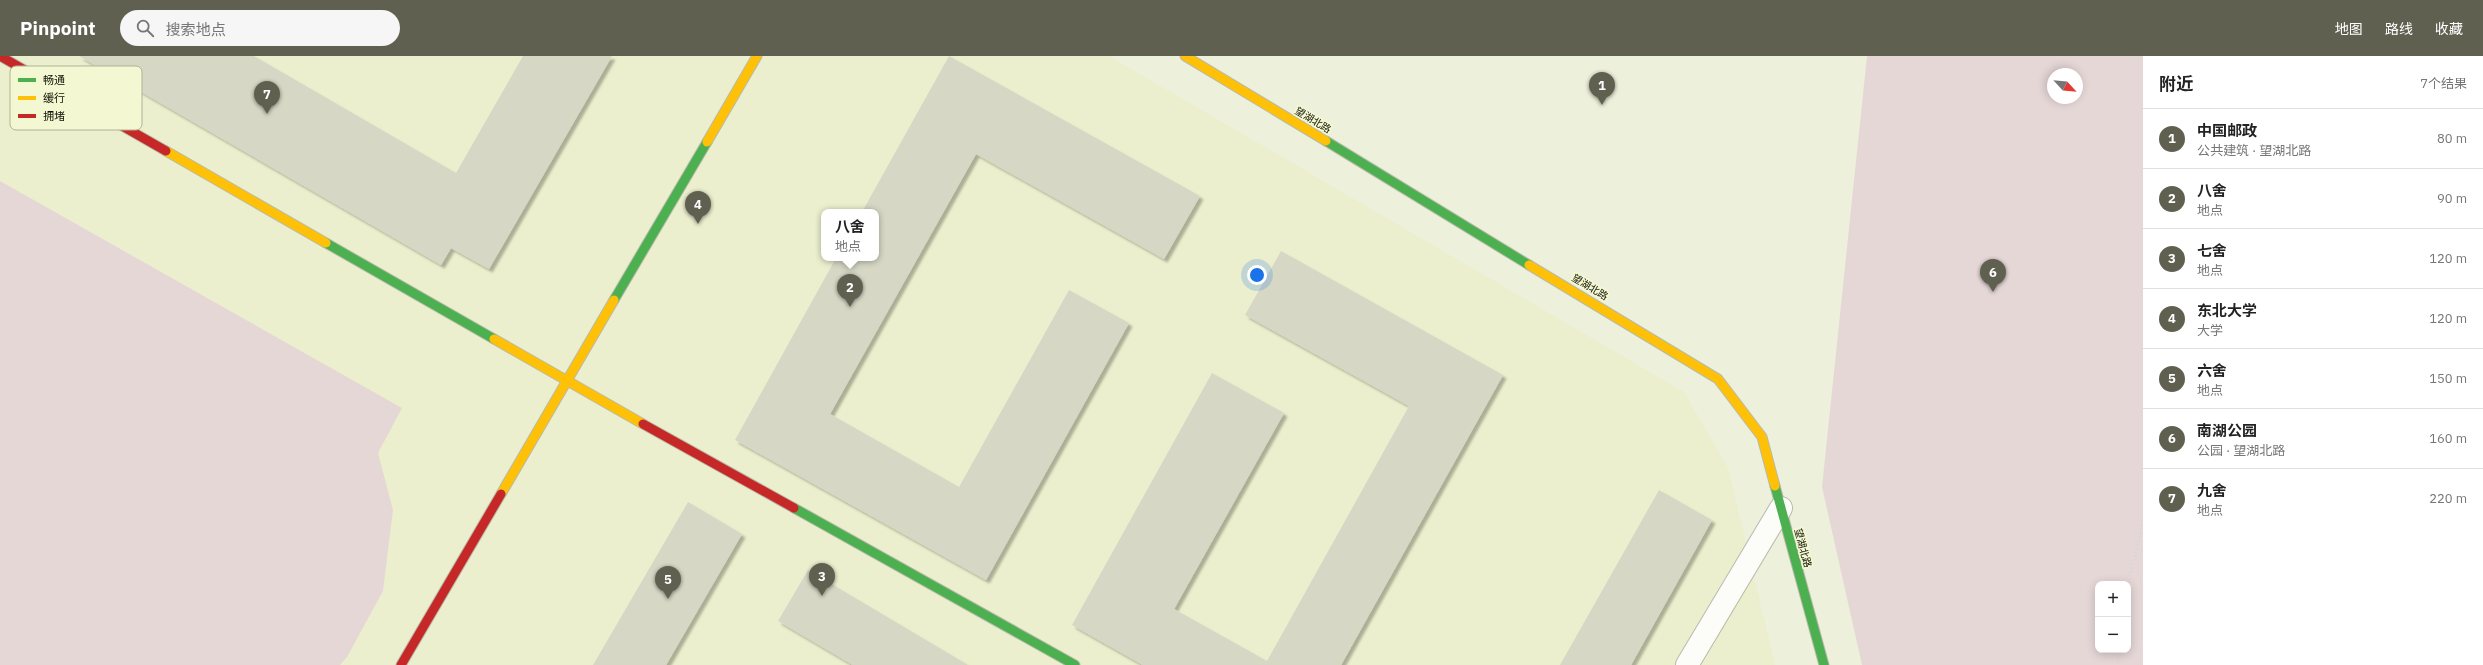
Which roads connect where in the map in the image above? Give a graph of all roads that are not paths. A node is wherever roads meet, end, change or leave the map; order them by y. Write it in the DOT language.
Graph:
graph roads {
  1 [pos="0,56"];
  2 [pos="757,56"];
  3 [pos="1186,56"];
  4 [pos="17,66"];
  5 [pos="129,130"];
  6 [pos="567,381"];
  7 [pos="1781,508"];
  8 [pos="401,665"];
  9 [pos="1074,665"];
  10 [pos="1687,665"];
  11 [pos="1824,665"];
  1 -- 4 [label="street"];
  2 -- 6 [label="street"];
  3 -- 7 [label="street, 望湖北路"];
  5 -- 6 [label="street"];
  6 -- 8 [label="street"];
  6 -- 9 [label="street"];
  7 -- 10 [label="street"];
  7 -- 11 [label="street, 望湖北路"];
}
